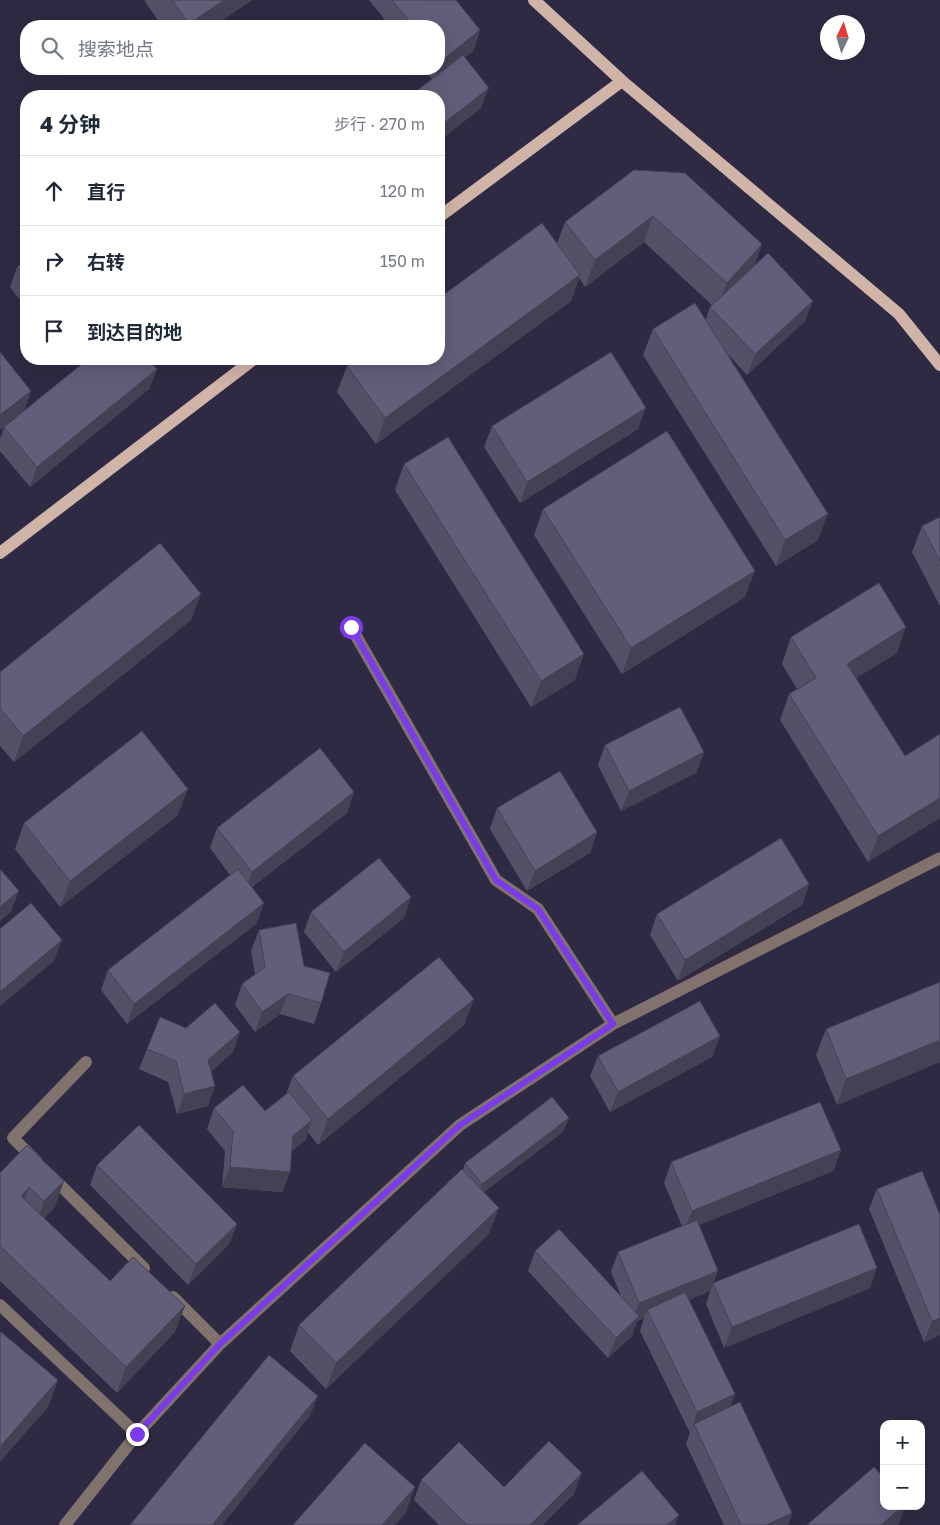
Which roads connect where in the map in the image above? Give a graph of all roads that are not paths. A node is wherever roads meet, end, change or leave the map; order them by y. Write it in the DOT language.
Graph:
graph roads {
  1 [pos="534,0"];
  2 [pos="622,81"];
  3 [pos="445,214"];
  4 [pos="246,365"];
  5 [pos="940,365"];
  6 [pos="0,553"];
  7 [pos="351,627"];
  8 [pos="940,858"];
  9 [pos="613,1024"];
  10 [pos="86,1062"];
  11 [pos="151,1276"];
  12 [pos="165,1289"];
  13 [pos="0,1305"];
  14 [pos="220,1344"];
  15 [pos="137,1434"];
  16 [pos="65,1525"];
  1 -- 2 [label="main road"];
  2 -- 3 [label="main road"];
  2 -- 5 [label="main road"];
  4 -- 6 [label="main road"];
  7 -- 9 [label="street"];
  8 -- 9 [label="street"];
  9 -- 14 [label="street"];
  10 -- 11 [label="street"];
  12 -- 14 [label="street"];
  13 -- 15 [label="street"];
  14 -- 15 [label="street"];
  15 -- 16 [label="street"];
}
